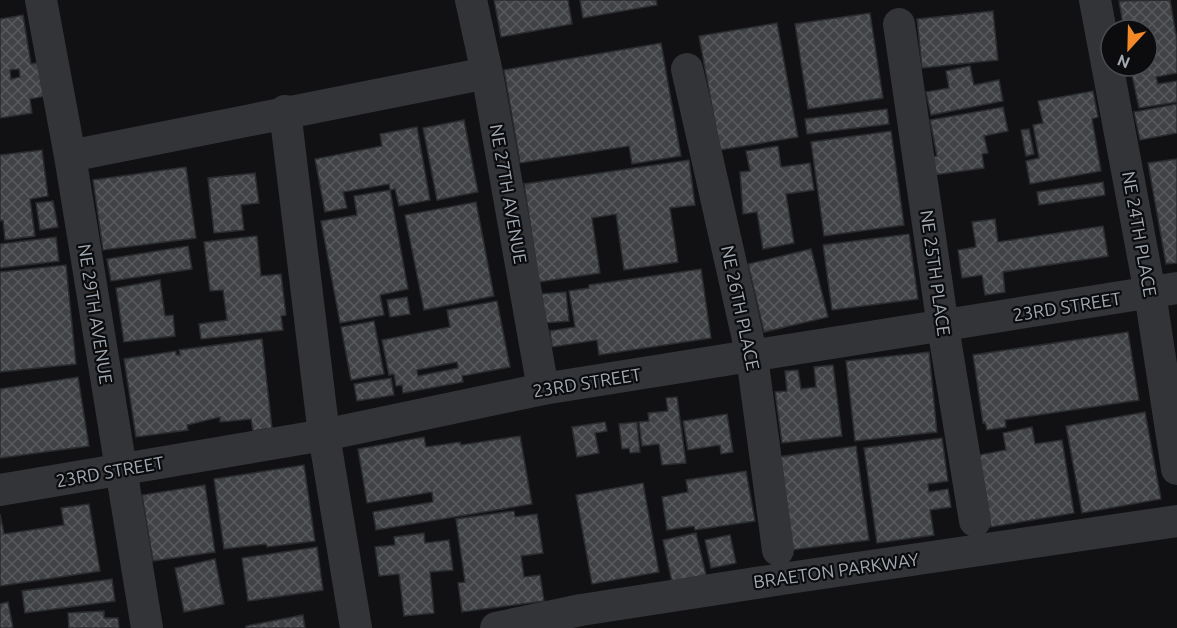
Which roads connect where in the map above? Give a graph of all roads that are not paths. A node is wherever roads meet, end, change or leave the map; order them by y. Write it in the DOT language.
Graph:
graph roads {
  1 [pos="41,0"];
  2 [pos="471,0"];
  3 [pos="1095,0"];
  4 [pos="899,24"];
  5 [pos="687,69"];
  6 [pos="487,73"];
  7 [pos="285,111"];
  8 [pos="70,156"];
  9 [pos="1164,290"];
  10 [pos="943,327"];
  11 [pos="752,357"];
  12 [pos="543,389"];
  13 [pos="324,435"];
  14 [pos="1177,469"];
  15 [pos="120,471"];
  16 [pos="0,490"];
  17 [pos="1177,520"];
  18 [pos="975,521"];
  19 [pos="778,550"];
  20 [pos="147,628"];
  21 [pos="356,628"];
  22 [pos="496,628"];
  1 -- 8 [label="street, NE 29TH AVENUE"];
  2 -- 6 [label="street, NE 27TH AVENUE"];
  3 -- 9 [label="street, NE 24TH PLACE"];
  4 -- 10 [label="street, NE 25TH PLACE"];
  5 -- 11 [label="street, NE 26TH PLACE"];
  6 -- 7 [label="street"];
  6 -- 12 [label="street, NE 27TH AVENUE"];
  7 -- 8 [label="street"];
  7 -- 13 [label="street"];
  8 -- 15 [label="street, NE 29TH AVENUE"];
  9 -- 10 [label="street, 23RD STREET"];
  9 -- 14 [label="street, NE 24TH PLACE"];
  10 -- 11 [label="street, 23RD STREET"];
  10 -- 18 [label="street, NE 25TH PLACE"];
  11 -- 12 [label="street, 23RD STREET"];
  11 -- 19 [label="street, NE 26TH PLACE"];
  12 -- 13 [label="street, 23RD STREET"];
  13 -- 15 [label="street, 23RD STREET"];
  13 -- 21 [label="street"];
  15 -- 16 [label="street, 23RD STREET"];
  15 -- 20 [label="street, NE 29TH AVENUE"];
  17 -- 22 [label="street, BRAETON PARKWAY"];
}
